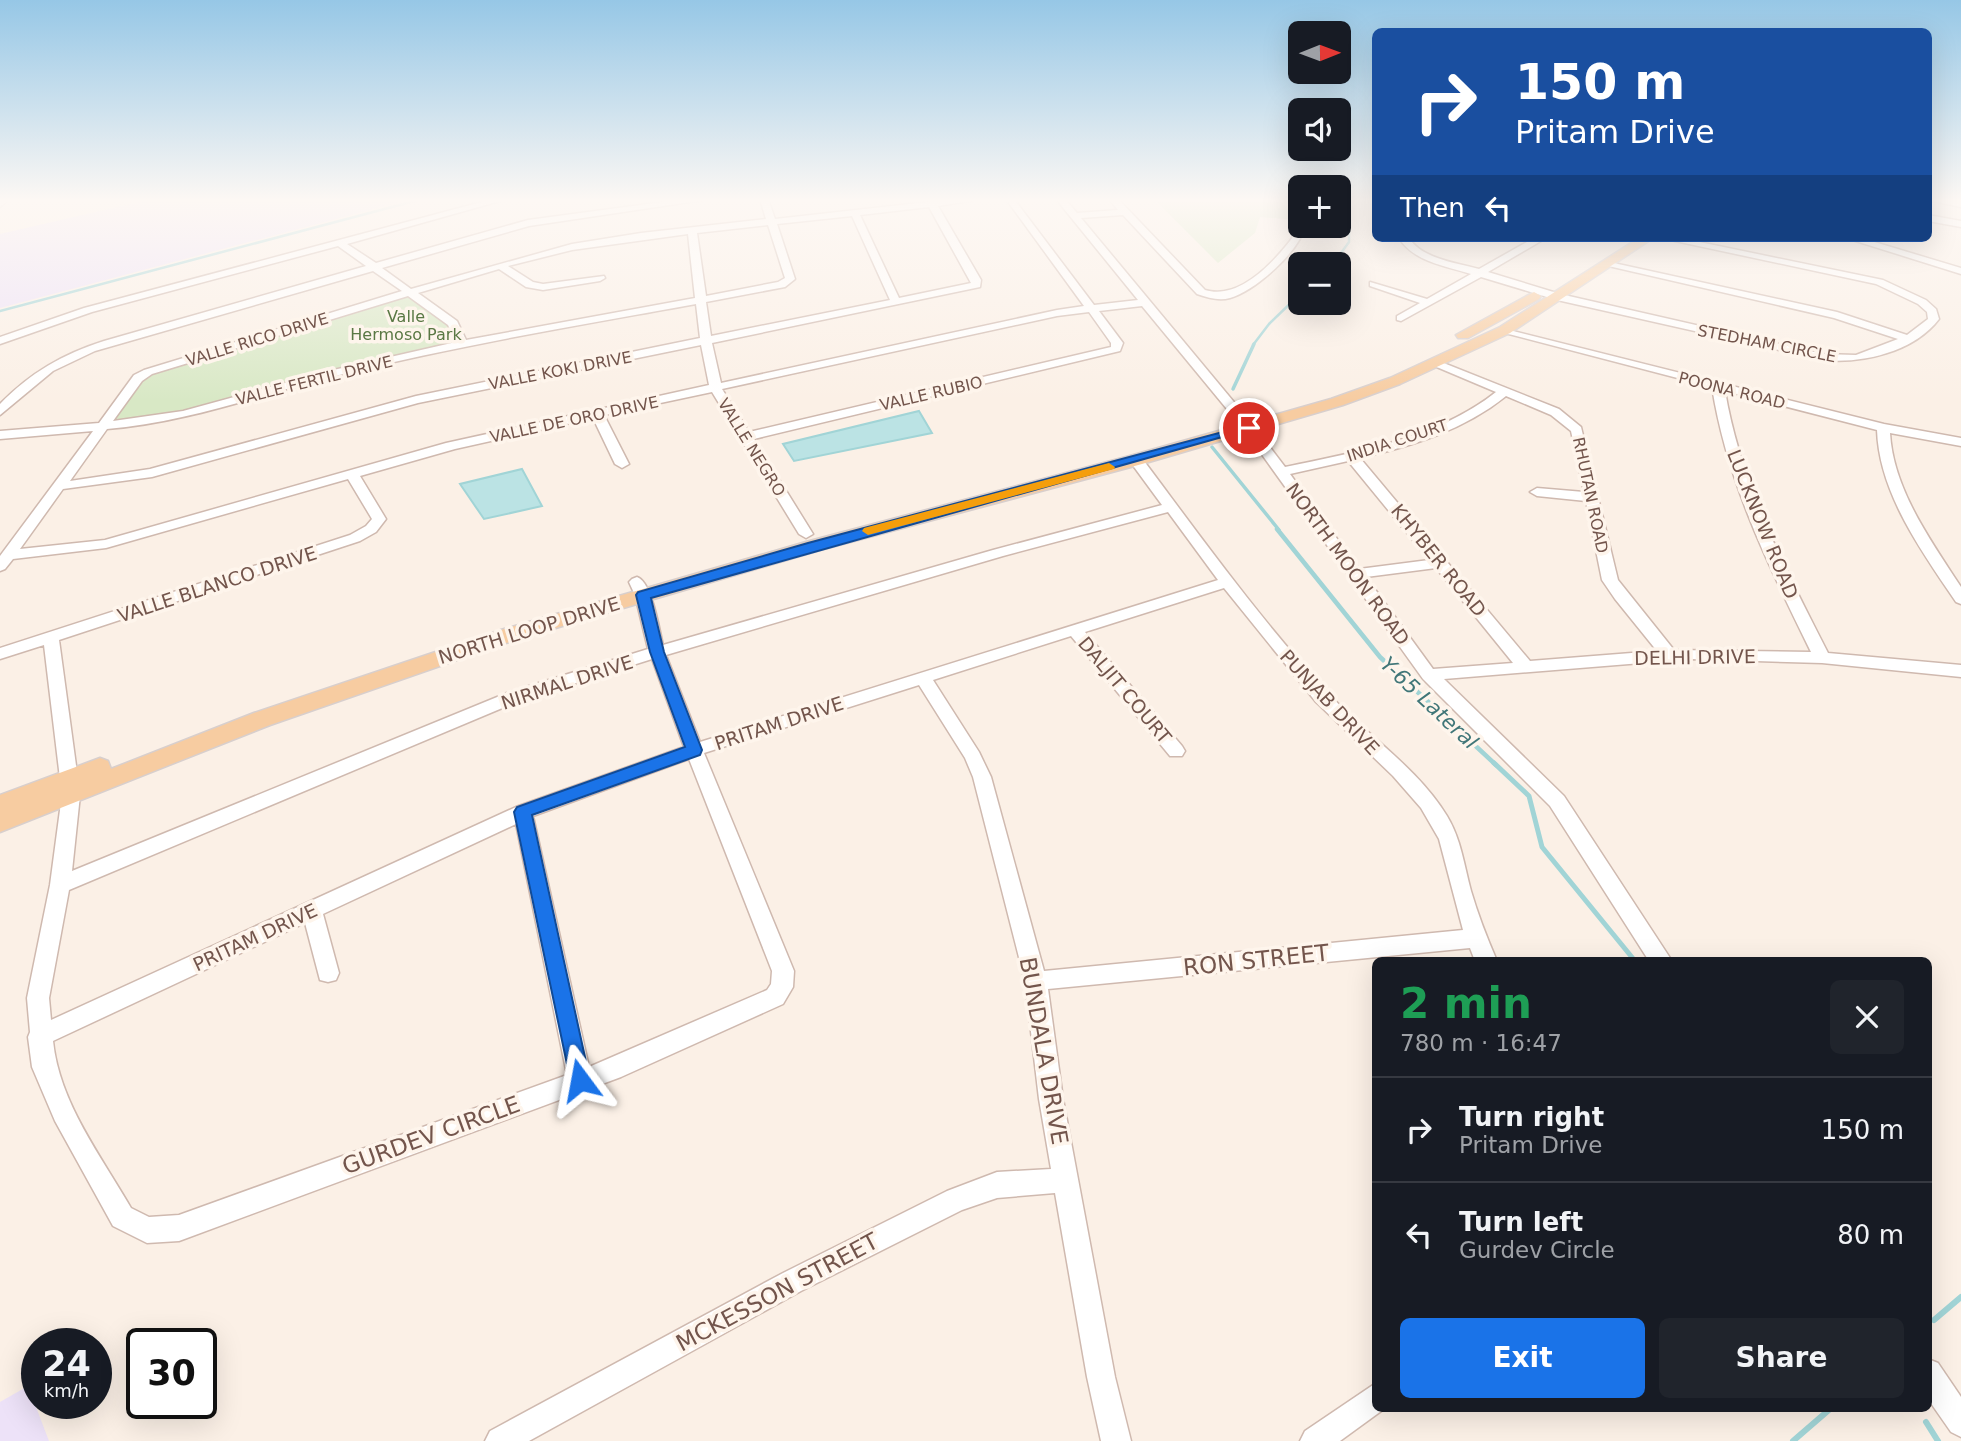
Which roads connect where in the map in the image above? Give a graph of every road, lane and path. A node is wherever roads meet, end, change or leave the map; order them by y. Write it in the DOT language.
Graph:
graph roads {
  1 [pos="250,266"];
  2 [pos="372,266"];
  3 [pos="496,266"];
  4 [pos="502,266"];
  5 [pos="696,266"];
  6 [pos="786,266"];
  7 [pos="880,266"];
  8 [pos="968,266"];
  9 [pos="1059,266"];
  10 [pos="1116,266"];
  11 [pos="1177,266"];
  12 [pos="1268,266"];
  13 [pos="1455,266"];
  14 [pos="1492,266"];
  15 [pos="1587,266"];
  16 [pos="1606,266"];
  17 [pos="1615,266"];
  18 [pos="1805,266"];
  19 [pos="1479,274"];
  20 [pos="600,278"];
  21 [pos="1374,284"];
  22 [pos="411,292"];
  23 [pos="1549,294"];
  24 [pos="700,301"];
  25 [pos="896,302"];
  26 [pos="1145,302"];
  27 [pos="1427,302"];
  28 [pos="1090,308"];
  29 [pos="1401,318"];
  30 [pos="1505,331"];
  31 [pos="1906,338"];
  32 [pos="0,341"];
  33 [pos="706,341"];
  34 [pos="462,344"];
  35 [pos="1436,363"];
  36 [pos="1717,386"];
  37 [pos="716,389"];
  38 [pos="1505,391"];
  39 [pos="0,411"];
  40 [pos="597,414"];
  41 [pos="1244,423"];
  42 [pos="103,426"];
  43 [pos="1883,428"];
  44 [pos="0,435"];
  45 [pos="746,437"];
  46 [pos="1961,442"];
  47 [pos="1351,456"];
  48 [pos="1136,460"];
  49 [pos="622,464"];
  50 [pos="1282,472"];
  51 [pos="352,474"];
  52 [pos="57,486"];
  53 [pos="1537,492"];
  54 [pos="1591,497"];
  55 [pos="1171,507"];
  56 [pos="806,534"];
  57 [pos="4,560"];
  58 [pos="1442,563"];
  59 [pos="1355,574"];
  60 [pos="1226,582"];
  61 [pos="640,589"];
  62 [pos="1961,599"];
  63 [pos="1074,629"];
  64 [pos="51,638"];
  65 [pos="657,652"];
  66 [pos="0,654"];
  67 [pos="1669,655"];
  68 [pos="1822,657"];
  69 [pos="1525,666"];
  70 [pos="1961,671"];
  71 [pos="1429,675"];
  72 [pos="923,678"];
  73 [pos="694,750"];
  74 [pos="1176,751"];
  75 [pos="70,787"];
  76 [pos="0,805"];
  77 [pos="523,812"];
  78 [pos="0,822"];
  79 [pos="60,885"];
  80 [pos="312,911"];
  81 [pos="1476,938"];
  82 [pos="1484,957"];
  83 [pos="1658,957"];
  84 [pos="328,973"];
  85 [pos="1036,981"];
  86 [pos="40,1037"];
  87 [pos="580,1080"];
  88 [pos="1067,1180"];
  89 [pos="1932,1379"];
  90 [pos="1372,1400"];
  91 [pos="1961,1422"];
  92 [pos="499,1441"];
  93 [pos="1116,1441"];
  94 [pos="1315,1441"];
  1 -- 32 [label="street"];
  2 -- 22 [label="street"];
  2 -- 39 [label="street"];
  3 -- 22 [label="street, VALLE RICO DRIVE"];
  4 -- 20 [label="street"];
  5 -- 24 [label="street, VALLE NEGRO"];
  6 -- 24 [label="street, VALLE FERTIL DRIVE"];
  7 -- 25 [label="street"];
  8 -- 25 [label="street, VALLE KOKI DRIVE"];
  9 -- 28 [label="street"];
  10 -- 26 [label="street, NORTH MOON ROAD"];
  11 -- 12 [label="street"];
  13 -- 19 [label="street, STEDHAM CIRCLE"];
  14 -- 19 [label="street"];
  15 -- 23 [label="main road, NORTH LOOP DRIVE"];
  16 -- 23 [label="main road, NORTH LOOP DRIVE"];
  17 -- 31 [label="street"];
  18 -- 31 [label="street, STEDHAM CIRCLE"];
  19 -- 23 [label="street, STEDHAM CIRCLE"];
  19 -- 27 [label="street"];
  21 -- 27 [label="street"];
  22 -- 34 [label="street"];
  22 -- 42 [label="street, VALLE RICO DRIVE"];
  23 -- 30 [label="main road, NORTH LOOP DRIVE"];
  23 -- 31 [label="street, STEDHAM CIRCLE"];
  23 -- 41 [label="main road, NORTH LOOP DRIVE"];
  24 -- 33 [label="street, VALLE NEGRO"];
  24 -- 34 [label="street, VALLE FERTIL DRIVE"];
  25 -- 33 [label="street, VALLE KOKI DRIVE"];
  26 -- 28 [label="street, VALLE DE ORO DRIVE"];
  26 -- 41 [label="street, NORTH MOON ROAD"];
  27 -- 29 [label="street"];
  28 -- 37 [label="street, VALLE DE ORO DRIVE"];
  28 -- 45 [label="street, VALLE RUBIO"];
  30 -- 35 [label="main road, NORTH LOOP DRIVE"];
  30 -- 36 [label="street, POONA ROAD"];
  33 -- 37 [label="street, VALLE NEGRO"];
  33 -- 52 [label="street, VALLE KOKI DRIVE"];
  34 -- 42 [label="street, VALLE FERTIL DRIVE"];
  35 -- 38 [label="street, RHUTAN ROAD"];
  35 -- 41 [label="main road, NORTH LOOP DRIVE"];
  36 -- 43 [label="street, POONA ROAD"];
  36 -- 68 [label="street, LUCKNOW ROAD"];
  37 -- 40 [label="street, VALLE DE ORO DRIVE"];
  37 -- 45 [label="street, VALLE NEGRO"];
  38 -- 47 [label="street, INDIA COURT"];
  38 -- 54 [label="street, RHUTAN ROAD"];
  40 -- 49 [label="street"];
  40 -- 51 [label="street, VALLE DE ORO DRIVE"];
  41 -- 48 [label="main road, NORTH LOOP DRIVE"];
  41 -- 50 [label="street, NORTH MOON ROAD"];
  41 -- 56 [label="main road, NORTH LOOP DRIVE"];
  42 -- 44 [label="street, VALLE FERTIL DRIVE"];
  42 -- 52 [label="street, VALLE RICO DRIVE"];
  43 -- 46 [label="street, POONA ROAD"];
  43 -- 62 [label="street"];
  45 -- 56 [label="street, VALLE NEGRO"];
  47 -- 50 [label="street, INDIA COURT"];
  47 -- 58 [label="street, KHYBER ROAD"];
  48 -- 55 [label="street, PUNJAB DRIVE"];
  48 -- 61 [label="main road, NORTH LOOP DRIVE"];
  50 -- 59 [label="street, NORTH MOON ROAD"];
  51 -- 57 [label="street, VALLE DE ORO DRIVE"];
  51 -- 64 [label="street, VALLE BLANCO DRIVE"];
  52 -- 57 [label="street, VALLE RICO DRIVE"];
  53 -- 54 [label="street"];
  54 -- 67 [label="street, RHUTAN ROAD"];
  55 -- 60 [label="street, PUNJAB DRIVE"];
  55 -- 65 [label="street, NIRMAL DRIVE"];
  56 -- 61 [label="main road, NORTH LOOP DRIVE"];
  58 -- 59 [label="street"];
  58 -- 69 [label="street, KHYBER ROAD"];
  59 -- 71 [label="street, NORTH MOON ROAD"];
  60 -- 63 [label="street, PRITAM DRIVE"];
  60 -- 81 [label="street, PUNJAB DRIVE"];
  61 -- 65 [label="street, GURDEV CIRCLE"];
  61 -- 75 [label="main road, NORTH LOOP DRIVE"];
  63 -- 72 [label="street, PRITAM DRIVE"];
  63 -- 74 [label="street, DALJIT COURT"];
  64 -- 66 [label="street, VALLE BLANCO DRIVE"];
  64 -- 75 [label="street, GURDEV CIRCLE"];
  65 -- 73 [label="street, GURDEV CIRCLE"];
  65 -- 79 [label="street, NIRMAL DRIVE"];
  67 -- 68 [label="street, DELHI DRIVE"];
  67 -- 69 [label="street, DELHI DRIVE"];
  68 -- 70 [label="street, DELHI DRIVE"];
  69 -- 71 [label="street, DELHI DRIVE"];
  71 -- 83 [label="street, NORTH MOON ROAD"];
  72 -- 73 [label="street, PRITAM DRIVE"];
  72 -- 85 [label="street, BUNDALA DRIVE"];
  73 -- 77 [label="street, PRITAM DRIVE"];
  73 -- 87 [label="street, GURDEV CIRCLE"];
  75 -- 76 [label="main road, NORTH LOOP DRIVE"];
  75 -- 78 [label="main road, NORTH LOOP DRIVE"];
  75 -- 79 [label="street, GURDEV CIRCLE"];
  77 -- 80 [label="street, PRITAM DRIVE"];
  77 -- 87 [label="street"];
  79 -- 86 [label="street, GURDEV CIRCLE"];
  80 -- 84 [label="street"];
  80 -- 86 [label="street, PRITAM DRIVE"];
  81 -- 82 [label="street, PUNJAB DRIVE"];
  81 -- 85 [label="street, RON STREET"];
  85 -- 88 [label="street, BUNDALA DRIVE"];
  86 -- 87 [label="street, GURDEV CIRCLE"];
  88 -- 92 [label="street, MCKESSON STREET"];
  88 -- 93 [label="street, BUNDALA DRIVE"];
  89 -- 91 [label="street"];
  90 -- 94 [label="street"];
}
